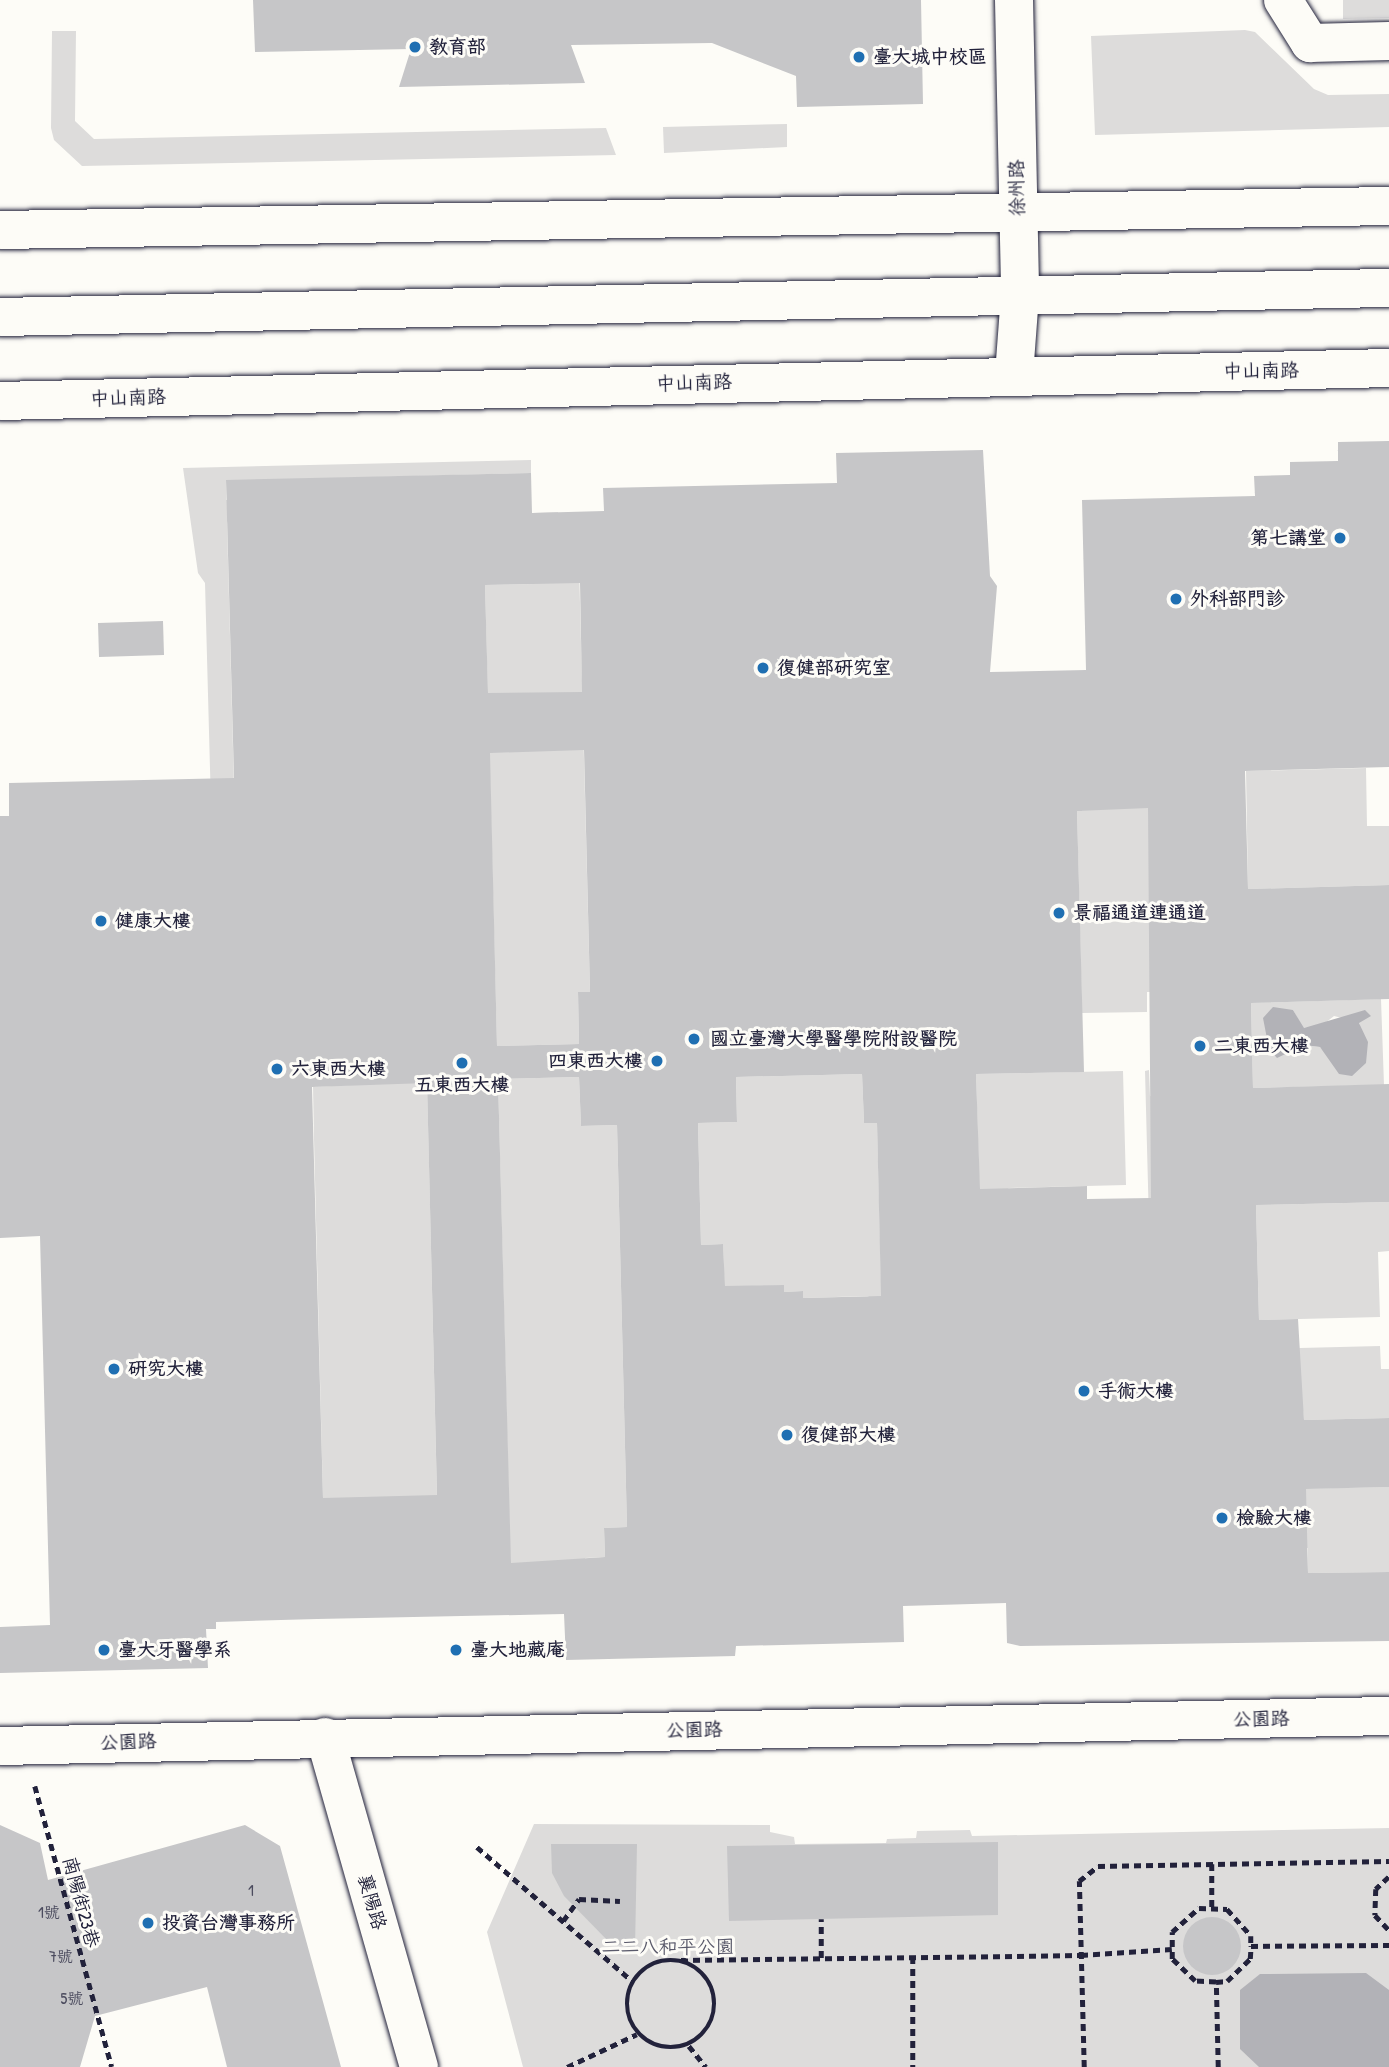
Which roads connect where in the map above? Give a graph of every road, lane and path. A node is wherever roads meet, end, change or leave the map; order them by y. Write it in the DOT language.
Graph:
graph roads {
  1 [pos="1014,0"];
  2 [pos="1283,0"];
  3 [pos="1389,41"];
  4 [pos="1389,206"];
  5 [pos="1017,213"];
  6 [pos="0,230"];
  7 [pos="1389,288"];
  8 [pos="1020,295"];
  9 [pos="0,317"];
  10 [pos="1389,368"];
  11 [pos="1014,375"];
  12 [pos="0,401"];
  13 [pos="1389,1716"];
  14 [pos="325,1737"];
  15 [pos="11,1745"];
  16 [pos="477,1847"];
  17 [pos="1389,1861"];
  18 [pos="1212,1863"];
  19 [pos="1389,1877"];
  20 [pos="620,1901"];
  21 [pos="1212,1908"];
  22 [pos="821,1919"];
  23 [pos="563,1921"];
  24 [pos="1389,1930"];
  25 [pos="1389,1945"];
  26 [pos="1251,1946"];
  27 [pos="1172,1949"];
  28 [pos="1081,1955"];
  29 [pos="913,1957"];
  30 [pos="821,1958"];
  31 [pos="681,1960"];
  32 [pos="632,1981"];
  33 [pos="1216,1982"];
  34 [pos="637,2034"];
  35 [pos="689,2046"];
  36 [pos="112,2067"];
  37 [pos="419,2067"];
  38 [pos="567,2067"];
  39 [pos="706,2067"];
  40 [pos="913,2067"];
  41 [pos="1084,2067"];
  42 [pos="1218,2067"];
  1 -- 5 [label="main road, 徐州路"];
  2 -- 3 [label="main road"];
  4 -- 5 [label="main road"];
  5 -- 6 [label="main road"];
  5 -- 8 [label="main road, 徐州路"];
  7 -- 8 [label="main road"];
  8 -- 9 [label="main road"];
  8 -- 11 [label="main road, 徐州路"];
  10 -- 11 [label="main road, 中山南路"];
  11 -- 12 [label="main road, 中山南路"];
  13 -- 14 [label="main road, 公園路"];
  14 -- 15 [label="main road, 公園路"];
  14 -- 37 [label="main road, 襄陽路"];
  15 -- 36 [label="path, 南陽街23巷"];
  16 -- 23 [label="path"];
  17 -- 18 [label="path"];
  18 -- 21 [label="path"];
  18 -- 28 [label="path"];
  19 -- 24 [label="path"];
  20 -- 23 [label="path"];
  21 -- 26 [label="path"];
  21 -- 27 [label="path"];
  22 -- 30 [label="path"];
  23 -- 32 [label="path"];
  25 -- 26 [label="path"];
  26 -- 33 [label="path"];
  27 -- 28 [label="path"];
  27 -- 33 [label="path"];
  28 -- 29 [label="path"];
  28 -- 41 [label="path"];
  29 -- 30 [label="path"];
  29 -- 40 [label="path"];
  30 -- 31 [label="path"];
  31 -- 32 [label="path"];
  31 -- 35 [label="path"];
  32 -- 34 [label="path"];
  33 -- 42 [label="path"];
  34 -- 35 [label="path"];
  34 -- 38 [label="path"];
  35 -- 39 [label="path"];
}
